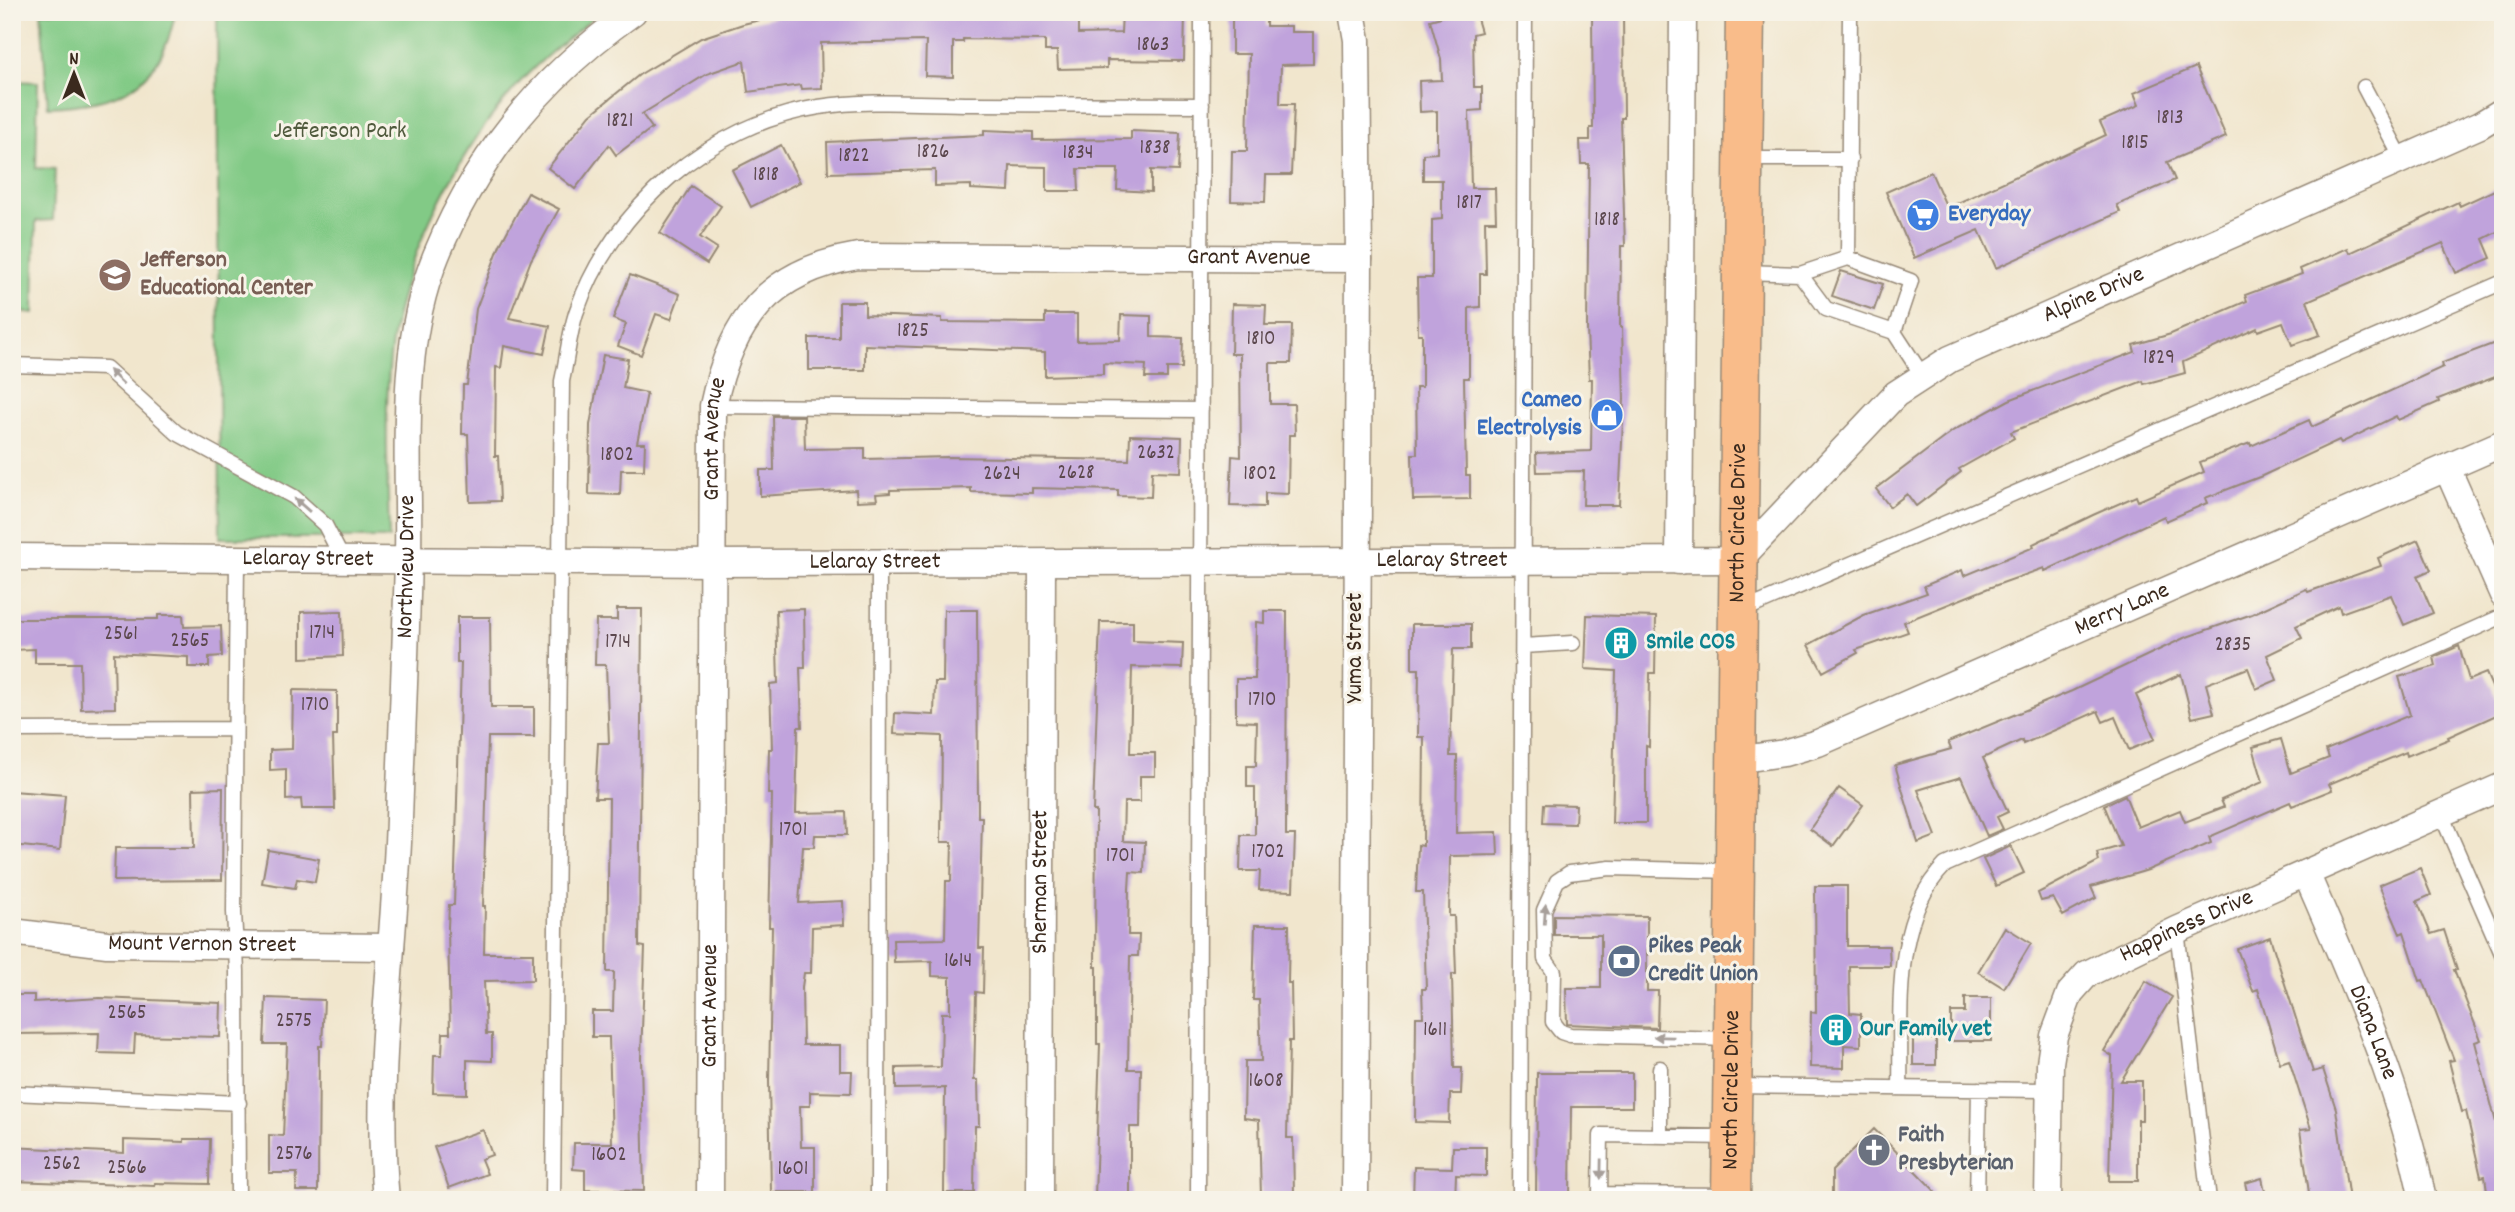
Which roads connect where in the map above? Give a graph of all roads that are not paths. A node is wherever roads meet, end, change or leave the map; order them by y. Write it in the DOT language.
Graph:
graph roads {
  1 [pos="633,12"];
  2 [pos="1202,12"];
  3 [pos="1352,12"];
  4 [pos="1525,12"];
  5 [pos="1683,12"];
  6 [pos="1745,12"];
  7 [pos="1850,12"];
  8 [pos="2364,87"];
  9 [pos="1202,106"];
  10 [pos="2503,111"];
  11 [pos="1743,159"];
  12 [pos="1850,159"];
  13 [pos="2402,159"];
  14 [pos="1202,258"];
  15 [pos="1848,258"];
  16 [pos="1359,259"];
  17 [pos="1742,272"];
  18 [pos="1800,274"];
  19 [pos="2503,282"];
  20 [pos="1894,332"];
  21 [pos="12,365"];
  22 [pos="1922,375"];
  23 [pos="713,406"];
  24 [pos="1201,410"];
  25 [pos="2503,443"];
  26 [pos="2447,468"];
  27 [pos="12,557"];
  28 [pos="237,558"];
  29 [pos="342,558"];
  30 [pos="408,558"];
  31 [pos="1739,560"];
  32 [pos="558,561"];
  33 [pos="1679,561"];
  34 [pos="1200,562"];
  35 [pos="1523,562"];
  36 [pos="713,563"];
  37 [pos="879,563"];
  38 [pos="1042,563"];
  39 [pos="1356,564"];
  40 [pos="2503,595"];
  41 [pos="1738,613"];
  42 [pos="2503,616"];
  43 [pos="1573,643"];
  44 [pos="1523,646"];
  45 [pos="234,729"];
  46 [pos="12,730"];
  47 [pos="1736,760"];
  48 [pos="2503,786"];
  49 [pos="2441,814"];
  50 [pos="1735,871"];
  51 [pos="2306,873"];
  52 [pos="2177,930"];
  53 [pos="12,932"];
  54 [pos="236,945"];
  55 [pos="391,947"];
  56 [pos="2503,956"];
  57 [pos="1733,1038"];
  58 [pos="1660,1068"];
  59 [pos="1732,1086"];
  60 [pos="1900,1088"];
  61 [pos="1979,1089"];
  62 [pos="2050,1090"];
  63 [pos="12,1093"];
  64 [pos="239,1103"];
  65 [pos="1660,1136"];
  66 [pos="1732,1137"];
  67 [pos="1731,1197"];
  68 [pos="238,1200"];
  69 [pos="386,1200"];
  70 [pos="553,1200"];
  71 [pos="710,1200"];
  72 [pos="878,1200"];
  73 [pos="1040,1200"];
  74 [pos="1198,1200"];
  75 [pos="1355,1200"];
  76 [pos="1520,1200"];
  77 [pos="1977,1200"];
  78 [pos="2048,1200"];
  79 [pos="2210,1200"];
  80 [pos="2423,1200"];
  1 -- 30 [label="street, Northview Drive"];
  2 -- 9 [label="lane"];
  3 -- 16 [label="street, Yuma Street"];
  4 -- 35 [label="lane"];
  5 -- 33 [label="street"];
  6 -- 11 [label="main road, North Circle Drive"];
  7 -- 12 [label="lane"];
  8 -- 13 [label="lane"];
  9 -- 14 [label="lane"];
  9 -- 32 [label="lane"];
  10 -- 13 [label="street, Alpine Drive"];
  11 -- 12 [label="lane"];
  11 -- 17 [label="main road, North Circle Drive"];
  12 -- 15 [label="lane"];
  13 -- 22 [label="street, Alpine Drive"];
  14 -- 16 [label="street, Grant Avenue"];
  14 -- 23 [label="street, Grant Avenue"];
  14 -- 24 [label="lane"];
  15 -- 18 [label="lane"];
  15 -- 20 [label="lane"];
  16 -- 39 [label="street, Yuma Street"];
  17 -- 18 [label="lane"];
  17 -- 31 [label="main road, North Circle Drive"];
  18 -- 20 [label="lane"];
  19 -- 41 [label="lane"];
  20 -- 22 [label="lane"];
  29 -- 21 [label="lane, one-way"];
  22 -- 31 [label="street, Alpine Drive"];
  23 -- 24 [label="lane"];
  23 -- 36 [label="street, Grant Avenue"];
  24 -- 34 [label="lane"];
  25 -- 26 [label="street, Merry Lane"];
  26 -- 40 [label="street"];
  26 -- 47 [label="street, Merry Lane"];
  27 -- 28 [label="street, Lelaray Street"];
  28 -- 29 [label="street, Lelaray Street"];
  28 -- 45 [label="lane"];
  29 -- 30 [label="street, Lelaray Street"];
  30 -- 32 [label="street, Lelaray Street"];
  30 -- 55 [label="street, Northview Drive"];
  31 -- 33 [label="street, Lelaray Street"];
  31 -- 41 [label="main road, North Circle Drive"];
  32 -- 36 [label="street, Lelaray Street"];
  32 -- 70 [label="lane"];
  33 -- 35 [label="street, Lelaray Street"];
  34 -- 38 [label="street, Lelaray Street"];
  34 -- 39 [label="street, Lelaray Street"];
  34 -- 74 [label="lane"];
  35 -- 39 [label="street, Lelaray Street"];
  35 -- 44 [label="lane"];
  36 -- 37 [label="street, Lelaray Street"];
  36 -- 71 [label="street, Grant Avenue"];
  37 -- 38 [label="street, Lelaray Street"];
  37 -- 72 [label="lane"];
  38 -- 73 [label="street, Sherman Street"];
  39 -- 75 [label="street, Yuma Street"];
  41 -- 47 [label="main road, North Circle Drive"];
  42 -- 60 [label="lane"];
  43 -- 44 [label="lane"];
  44 -- 76 [label="lane"];
  45 -- 46 [label="lane"];
  45 -- 54 [label="lane"];
  47 -- 50 [label="main road, North Circle Drive"];
  48 -- 49 [label="street, Happiness Drive"];
  49 -- 51 [label="street, Happiness Drive"];
  49 -- 56 [label="lane"];
  50 -- 57 [label="main road, North Circle Drive"];
  57 -- 50 [label="lane, one-way"];
  51 -- 52 [label="street, Happiness Drive"];
  51 -- 80 [label="street, Diana Lane"];
  52 -- 62 [label="street, Happiness Drive"];
  52 -- 79 [label="lane"];
  53 -- 54 [label="street, Mount Vernon Street"];
  54 -- 55 [label="street, Mount Vernon Street"];
  54 -- 64 [label="lane"];
  55 -- 69 [label="street, Northview Drive"];
  57 -- 59 [label="main road, North Circle Drive"];
  58 -- 65 [label="lane"];
  59 -- 60 [label="lane"];
  59 -- 66 [label="main road, North Circle Drive"];
  60 -- 61 [label="lane"];
  61 -- 62 [label="lane"];
  61 -- 77 [label="lane"];
  62 -- 78 [label="street, Happiness Drive"];
  63 -- 64 [label="lane"];
  64 -- 68 [label="lane"];
  65 -- 66 [label="lane"];
  65 -- 67 [label="lane, one-way"];
  66 -- 67 [label="main road, North Circle Drive"];
}
